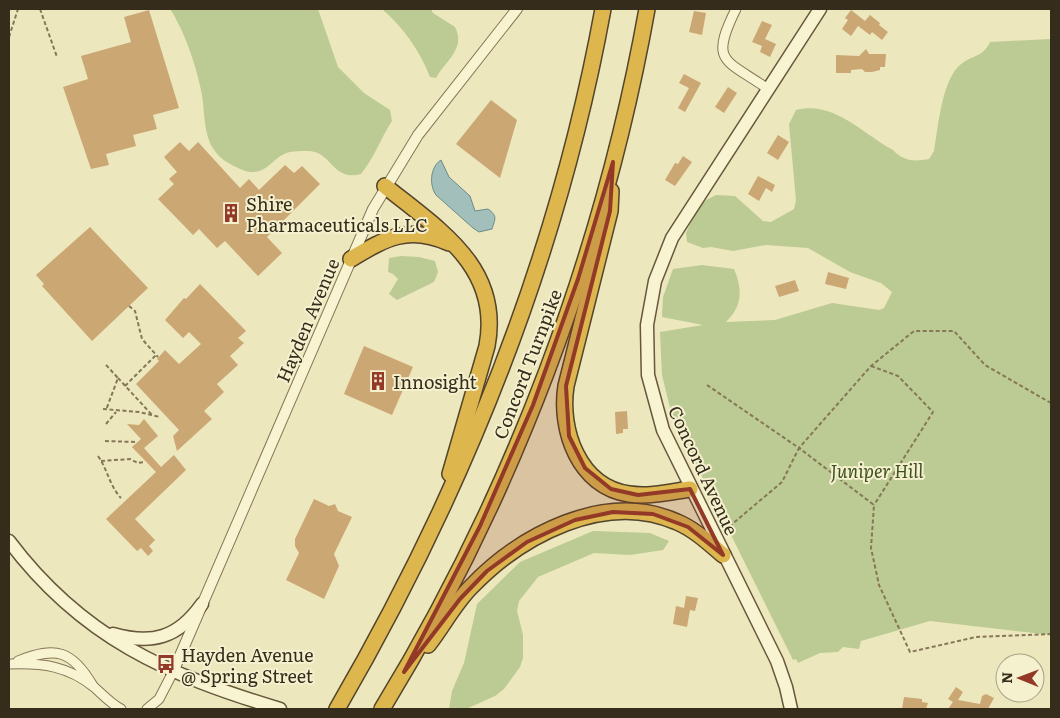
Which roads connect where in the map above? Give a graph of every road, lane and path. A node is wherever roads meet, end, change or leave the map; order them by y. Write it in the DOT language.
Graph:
graph roads {
  1 [pos="18,9"];
  2 [pos="40,9"];
  3 [pos="517,9"];
  4 [pos="603,9"];
  5 [pos="647,9"];
  6 [pos="736,9"];
  7 [pos="820,9"];
  8 [pos="9,37"];
  9 [pos="57,57"];
  10 [pos="768,89"];
  11 [pos="613,162"];
  12 [pos="385,186"];
  13 [pos="455,246"];
  14 [pos="351,258"];
  15 [pos="129,306"];
  16 [pos="106,365"];
  17 [pos="871,366"];
  18 [pos="118,378"];
  19 [pos="707,385"];
  20 [pos="125,386"];
  21 [pos="1051,403"];
  22 [pos="117,412"];
  23 [pos="152,415"];
  24 [pos="160,417"];
  25 [pos="106,424"];
  26 [pos="105,441"];
  27 [pos="136,442"];
  28 [pos="799,448"];
  29 [pos="98,456"];
  30 [pos="101,461"];
  31 [pos="145,462"];
  32 [pos="690,489"];
  33 [pos="121,498"];
  34 [pos="874,505"];
  35 [pos="442,509"];
  36 [pos="715,538"];
  37 [pos="9,541"];
  38 [pos="723,555"];
  39 [pos="202,604"];
  40 [pos="99,630"];
  41 [pos="1051,634"];
  42 [pos="10,664"];
  43 [pos="173,672"];
  44 [pos="404,672"];
  45 [pos="93,686"];
  46 [pos="121,709"];
  47 [pos="147,709"];
  48 [pos="280,709"];
  49 [pos="337,709"];
  50 [pos="382,709"];
  51 [pos="791,709"];
  1 -- 8 [label="path"];
  2 -- 9 [label="path"];
  3 -- 12 [label="street, Hayden Avenue"];
  4 -- 35 [label="highway, Concord Turnpike"];
  5 -- 11 [label="highway, Concord Turnpike"];
  6 -- 10 [label="street"];
  7 -- 10 [label="main road, Concord Avenue"];
  10 -- 32 [label="main road, Concord Avenue"];
  11 -- 32 [label="highway"];
  11 -- 44 [label="highway, Concord Turnpike"];
  12 -- 13 [label="highway"];
  12 -- 14 [label="street, Hayden Avenue"];
  13 -- 14 [label="highway"];
  13 -- 35 [label="highway"];
  14 -- 39 [label="street, Hayden Avenue"];
  15 -- 20 [label="path"];
  16 -- 18 [label="path"];
  17 -- 21 [label="path"];
  17 -- 28 [label="path"];
  17 -- 34 [label="path"];
  18 -- 20 [label="path"];
  18 -- 22 [label="path"];
  19 -- 28 [label="path"];
  20 -- 23 [label="path"];
  22 -- 23 [label="path"];
  22 -- 25 [label="path"];
  23 -- 24 [label="path"];
  26 -- 27 [label="path"];
  28 -- 34 [label="path"];
  28 -- 36 [label="path"];
  29 -- 30 [label="path"];
  30 -- 31 [label="path"];
  30 -- 33 [label="path"];
  32 -- 36 [label="main road, Concord Avenue"];
  34 -- 41 [label="path"];
  35 -- 49 [label="highway, Concord Turnpike"];
  36 -- 38 [label="main road, Concord Avenue"];
  37 -- 40 [label="main road"];
  38 -- 44 [label="highway"];
  38 -- 51 [label="main road, Concord Avenue"];
  39 -- 40 [label="main road"];
  39 -- 43 [label="street, Hayden Avenue"];
  40 -- 43 [label="main road"];
  42 -- 45 [label="street"];
  42 -- 45 [label="street"];
  43 -- 47 [label="street"];
  43 -- 48 [label="main road"];
  44 -- 50 [label="highway, Concord Turnpike"];
  45 -- 46 [label="street"];
}
